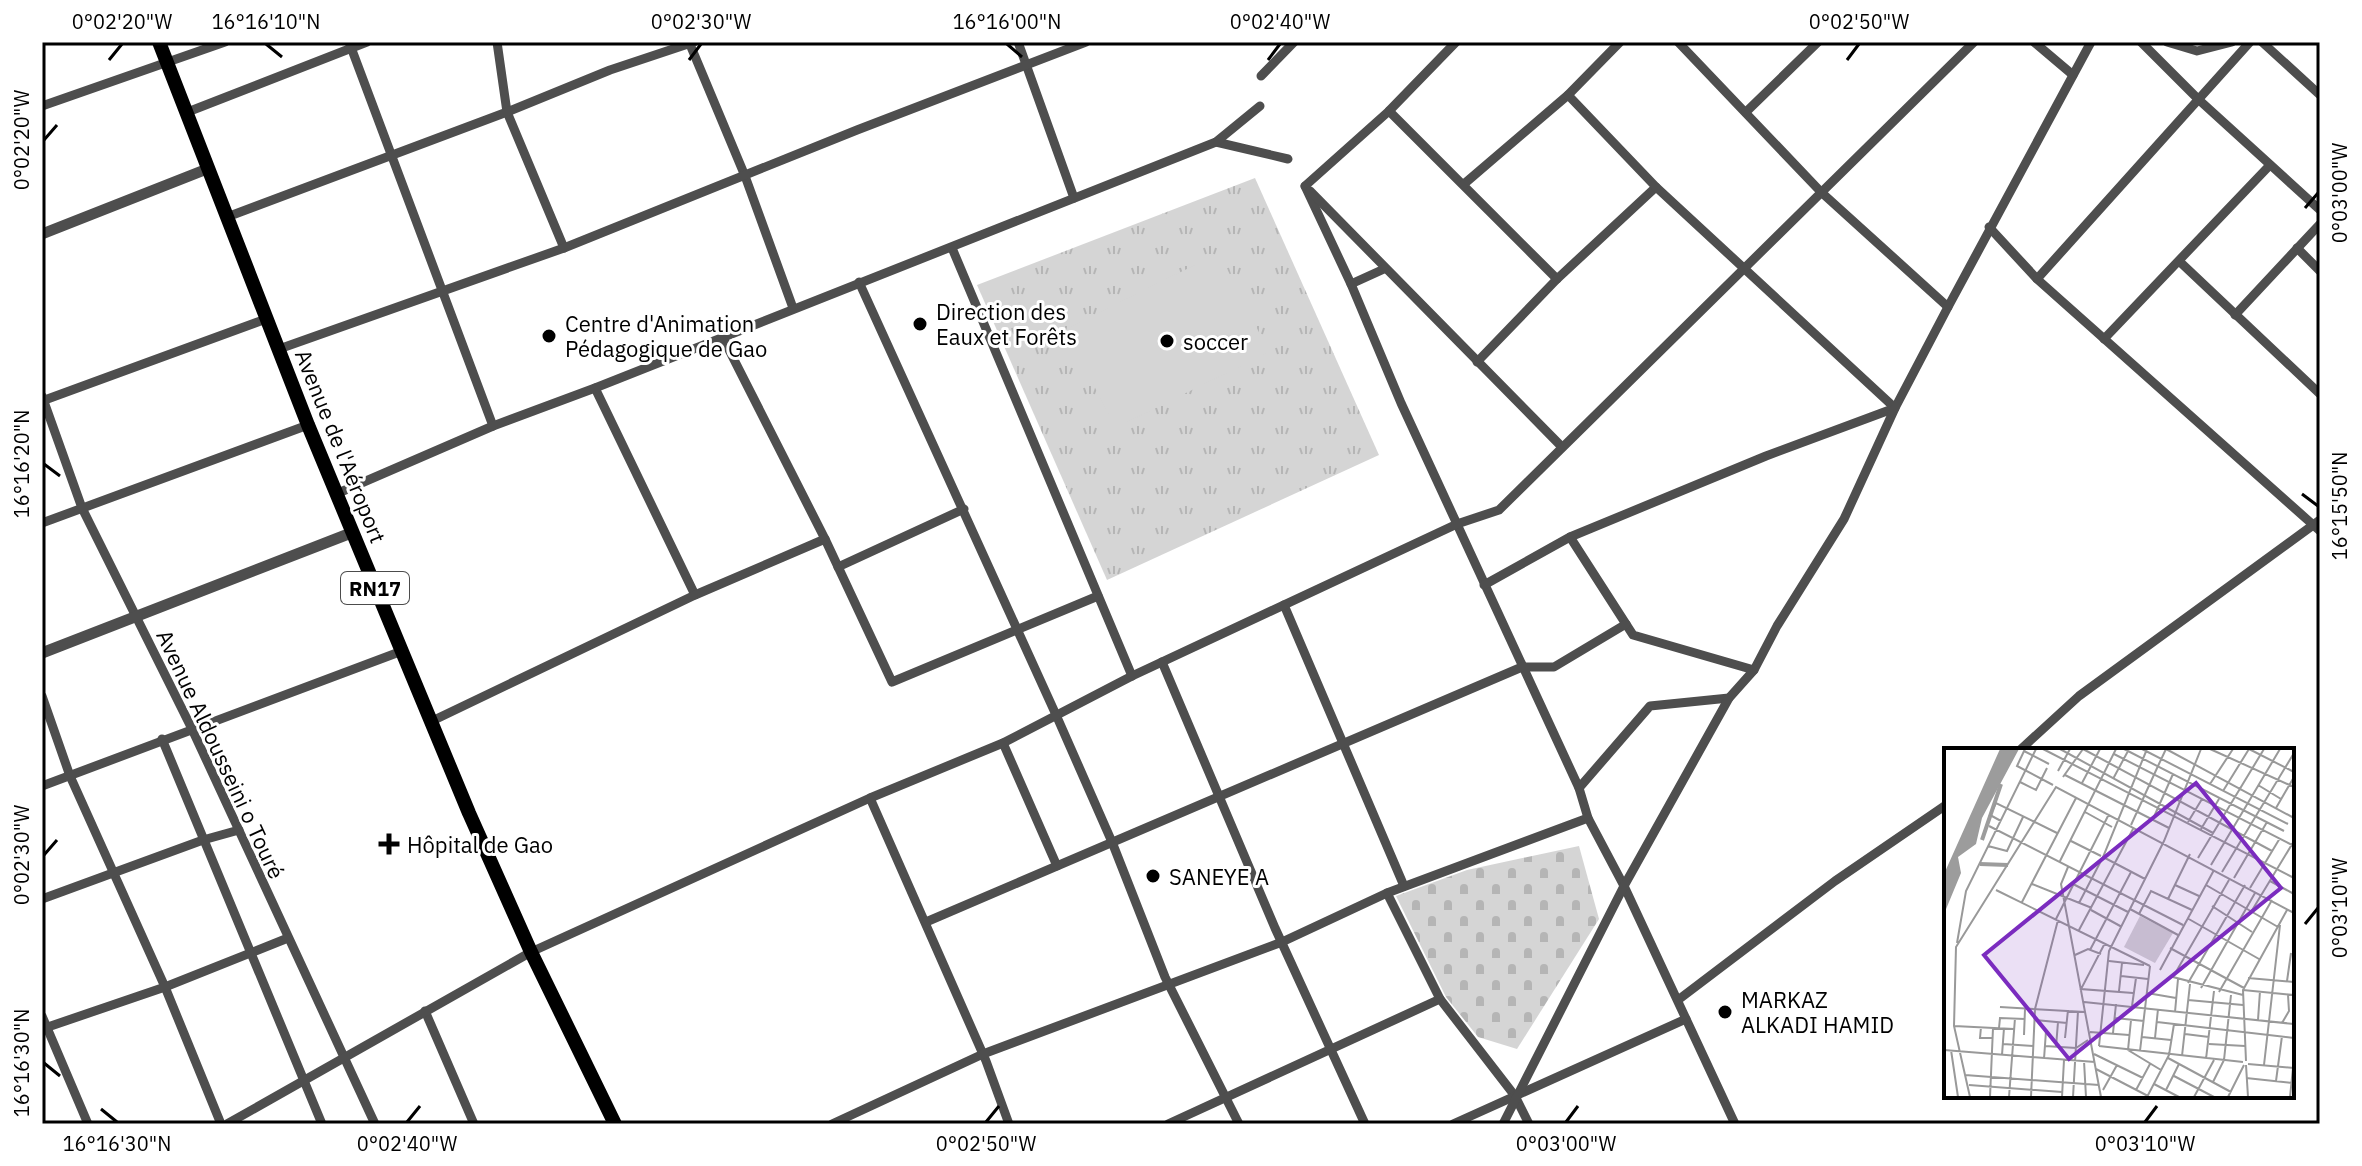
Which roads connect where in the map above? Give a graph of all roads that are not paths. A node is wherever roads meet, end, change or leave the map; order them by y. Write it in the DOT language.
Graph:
graph roads {
  1 [pos="159,42"];
  2 [pos="225,42"];
  3 [pos="367,42"];
  4 [pos="497,42"];
  5 [pos="1018,42"];
  6 [pos="1086,42"];
  7 [pos="1294,42"];
  8 [pos="1456,42"];
  9 [pos="1620,42"];
  10 [pos="1678,42"];
  11 [pos="1818,42"];
  12 [pos="1974,42"];
  13 [pos="2034,42"];
  14 [pos="2091,42"];
  15 [pos="2141,42"];
  16 [pos="2167,42"];
  17 [pos="2232,42"];
  18 [pos="2250,42"];
  19 [pos="2262,42"];
  20 [pos="691,43"];
  21 [pos="350,45"];
  22 [pos="166,63"];
  23 [pos="1026,65"];
  24 [pos="2073,75"];
  25 [pos="1261,76"];
  26 [pos="1568,95"];
  27 [pos="2320,95"];
  28 [pos="2198,99"];
  29 [pos="42,106"];
  30 [pos="1260,106"];
  31 [pos="1389,111"];
  32 [pos="507,112"];
  33 [pos="1746,112"];
  34 [pos="185,113"];
  35 [pos="1216,142"];
  36 [pos="392,155"];
  37 [pos="1288,159"];
  38 [pos="2270,165"];
  39 [pos="207,169"];
  40 [pos="745,176"];
  41 [pos="1464,184"];
  42 [pos="1305,186"];
  43 [pos="1656,187"];
  44 [pos="1821,192"];
  45 [pos="1074,198"];
  46 [pos="2320,210"];
  47 [pos="227,217"];
  48 [pos="2320,224"];
  49 [pos="1989,227"];
  50 [pos="42,234"];
  51 [pos="564,248"];
  52 [pos="952,248"];
  53 [pos="2297,248"];
  54 [pos="2179,261"];
  55 [pos="1384,269"];
  56 [pos="1744,269"];
  57 [pos="2320,271"];
  58 [pos="1557,279"];
  59 [pos="2037,279"];
  60 [pos="859,282"];
  61 [pos="1351,284"];
  62 [pos="442,289"];
  63 [pos="1948,307"];
  64 [pos="793,308"];
  65 [pos="2235,315"];
  66 [pos="266,319"];
  67 [pos="722,336"];
  68 [pos="2104,339"];
  69 [pos="279,349"];
  70 [pos="1477,362"];
  71 [pos="595,388"];
  72 [pos="2320,394"];
  73 [pos="43,399"];
  74 [pos="1895,408"];
  75 [pos="308,425"];
  76 [pos="493,426"];
  77 [pos="1562,447"];
  78 [pos="336,494"];
  79 [pos="82,508"];
  80 [pos="964,509"];
  81 [pos="42,523"];
  82 [pos="1457,524"];
  83 [pos="2318,526"];
  84 [pos="351,533"];
  85 [pos="1570,537"];
  86 [pos="825,539"];
  87 [pos="838,567"];
  88 [pos="1484,585"];
  89 [pos="695,595"];
  90 [pos="1098,596"];
  91 [pos="1284,605"];
  92 [pos="136,616"];
  93 [pos="1626,624"];
  94 [pos="1019,629"];
  95 [pos="402,651"];
  96 [pos="42,653"];
  97 [pos="1162,662"];
  98 [pos="1522,667"];
  99 [pos="1754,670"];
  100 [pos="1132,676"];
  101 [pos="42,696"];
  102 [pos="1729,698"];
  103 [pos="1057,717"];
  104 [pos="432,721"];
  105 [pos="192,729"];
  106 [pos="162,739"];
  107 [pos="1003,743"];
  108 [pos="1344,743"];
  109 [pos="2022,748"];
  110 [pos="70,776"];
  111 [pos="42,786"];
  112 [pos="1579,788"];
  113 [pos="1220,796"];
  114 [pos="870,798"];
  115 [pos="1944,806"];
  116 [pos="1588,818"];
  117 [pos="239,830"];
  118 [pos="203,840"];
  119 [pos="1112,842"];
  120 [pos="1057,866"];
  121 [pos="115,874"];
  122 [pos="1404,886"];
  123 [pos="1624,886"];
  124 [pos="1387,893"];
  125 [pos="42,899"];
  126 [pos="926,922"];
  127 [pos="288,938"];
  128 [pos="1282,942"];
  129 [pos="531,952"];
  130 [pos="251,955"];
  131 [pos="1168,983"];
  132 [pos="165,987"];
  133 [pos="1440,999"];
  134 [pos="1678,1000"];
  135 [pos="425,1011"];
  136 [pos="42,1016"];
  137 [pos="1686,1019"];
  138 [pos="44,1028"];
  139 [pos="1331,1048"];
  140 [pos="983,1054"];
  141 [pos="342,1058"];
  142 [pos="303,1080"];
  143 [pos="1515,1096"];
  144 [pos="1227,1097"];
  145 [pos="88,1124"];
  146 [pos="224,1124"];
  147 [pos="322,1124"];
  148 [pos="375,1124"];
  149 [pos="474,1124"];
  150 [pos="615,1124"];
  151 [pos="832,1124"];
  152 [pos="1009,1124"];
  153 [pos="1168,1124"];
  154 [pos="1239,1124"];
  155 [pos="1365,1124"];
  156 [pos="1453,1124"];
  157 [pos="1503,1124"];
  158 [pos="1529,1124"];
  159 [pos="1735,1124"];
  1 -- 22 [label="main road, Avenue de l'Aéroport / RN17"];
  2 -- 22 [label="street"];
  3 -- 21 [label="street"];
  4 -- 32 [label="street"];
  5 -- 23 [label="street"];
  6 -- 23 [label="street"];
  7 -- 25 [label="street"];
  8 -- 31 [label="street"];
  9 -- 26 [label="street"];
  10 -- 33 [label="street"];
  11 -- 33 [label="street"];
  12 -- 44 [label="street"];
  13 -- 24 [label="street"];
  14 -- 24 [label="street"];
  15 -- 28 [label="street"];
  16 -- 17 [label="street"];
  18 -- 28 [label="street"];
  19 -- 27 [label="street"];
  20 -- 32 [label="street"];
  20 -- 40 [label="street"];
  21 -- 34 [label="street"];
  21 -- 36 [label="street"];
  22 -- 29 [label="street"];
  22 -- 34 [label="main road, Avenue de l'Aéroport / RN17"];
  23 -- 40 [label="street"];
  23 -- 45 [label="street"];
  24 -- 49 [label="street"];
  26 -- 41 [label="street"];
  26 -- 43 [label="street"];
  28 -- 38 [label="street"];
  28 -- 59 [label="street"];
  30 -- 35 [label="street"];
  31 -- 41 [label="street"];
  31 -- 42 [label="street"];
  32 -- 36 [label="street"];
  32 -- 51 [label="street"];
  33 -- 44 [label="street"];
  34 -- 39 [label="main road, Avenue de l'Aéroport / RN17"];
  35 -- 37 [label="street"];
  35 -- 45 [label="street"];
  36 -- 47 [label="street"];
  36 -- 62 [label="street"];
  38 -- 46 [label="street"];
  38 -- 54 [label="street"];
  39 -- 47 [label="main road, Avenue de l'Aéroport / RN17"];
  39 -- 50 [label="street"];
  40 -- 51 [label="street"];
  40 -- 64 [label="street"];
  41 -- 58 [label="street"];
  42 -- 55 [label="street"];
  42 -- 61 [label="street"];
  43 -- 56 [label="street"];
  43 -- 58 [label="street"];
  44 -- 56 [label="street"];
  44 -- 63 [label="street"];
  45 -- 52 [label="street"];
  47 -- 66 [label="main road, Avenue de l'Aéroport / RN17"];
  48 -- 53 [label="street"];
  49 -- 59 [label="street"];
  49 -- 63 [label="street"];
  51 -- 62 [label="street"];
  52 -- 60 [label="street"];
  52 -- 90 [label="street"];
  53 -- 57 [label="street"];
  53 -- 65 [label="street"];
  54 -- 65 [label="street"];
  54 -- 68 [label="street"];
  55 -- 61 [label="street"];
  55 -- 70 [label="street"];
  56 -- 74 [label="street"];
  56 -- 77 [label="street"];
  58 -- 70 [label="street"];
  59 -- 68 [label="street"];
  60 -- 64 [label="street"];
  60 -- 80 [label="street"];
  61 -- 82 [label="street"];
  62 -- 69 [label="street"];
  62 -- 76 [label="street"];
  63 -- 74 [label="street"];
  64 -- 67 [label="street"];
  65 -- 72 [label="street"];
  66 -- 69 [label="main road, Avenue de l'Aéroport / RN17"];
  66 -- 73 [label="street"];
  67 -- 71 [label="street"];
  67 -- 86 [label="street"];
  68 -- 83 [label="street"];
  69 -- 75 [label="main road, Avenue de l'Aéroport / RN17"];
  70 -- 77 [label="street"];
  71 -- 76 [label="street"];
  71 -- 89 [label="street"];
  73 -- 79 [label="street, Avenue Aldousseini o Touré"];
  74 -- 85 [label="street"];
  74 -- 99 [label="street"];
  75 -- 78 [label="main road, Avenue de l'Aéroport / RN17"];
  75 -- 79 [label="street"];
  76 -- 78 [label="street"];
  77 -- 82 [label="street"];
  78 -- 84 [label="main road, Avenue de l'Aéroport / RN17"];
  79 -- 81 [label="street"];
  79 -- 92 [label="street, Avenue Aldousseini o Touré"];
  80 -- 87 [label="street"];
  80 -- 94 [label="street"];
  82 -- 88 [label="street"];
  82 -- 91 [label="street"];
  83 -- 109 [label="street"];
  84 -- 92 [label="street"];
  84 -- 95 [label="main road, Avenue de l'Aéroport / RN17"];
  85 -- 88 [label="street"];
  85 -- 93 [label="street"];
  86 -- 87 [label="street"];
  86 -- 89 [label="street"];
  87 -- 94 [label="street"];
  88 -- 98 [label="street"];
  89 -- 104 [label="street"];
  90 -- 94 [label="street"];
  90 -- 100 [label="street"];
  91 -- 97 [label="street"];
  91 -- 108 [label="street"];
  92 -- 96 [label="street"];
  92 -- 105 [label="street, Avenue Aldousseini o Touré"];
  93 -- 98 [label="street"];
  93 -- 99 [label="street"];
  94 -- 103 [label="street"];
  95 -- 104 [label="main road, Avenue de l'Aéroport / RN17"];
  95 -- 105 [label="street"];
  97 -- 100 [label="street"];
  97 -- 113 [label="street"];
  98 -- 108 [label="street"];
  98 -- 112 [label="street"];
  99 -- 102 [label="street"];
  100 -- 103 [label="street"];
  101 -- 110 [label="street"];
  102 -- 112 [label="street"];
  102 -- 123 [label="street"];
  103 -- 107 [label="street"];
  103 -- 119 [label="street"];
  104 -- 129 [label="main road, Avenue de l'Aéroport / RN17"];
  105 -- 106 [label="street"];
  105 -- 117 [label="street, Avenue Aldousseini o Touré"];
  106 -- 110 [label="street"];
  106 -- 118 [label="street"];
  107 -- 114 [label="street"];
  107 -- 120 [label="street"];
  108 -- 113 [label="street"];
  108 -- 122 [label="street"];
  110 -- 111 [label="street"];
  110 -- 121 [label="street"];
  112 -- 116 [label="street"];
  113 -- 119 [label="street"];
  113 -- 128 [label="street"];
  114 -- 126 [label="street"];
  114 -- 129 [label="street"];
  115 -- 134 [label="street"];
  116 -- 122 [label="street"];
  116 -- 123 [label="street"];
  117 -- 118 [label="street"];
  117 -- 127 [label="street, Avenue Aldousseini o Touré"];
  118 -- 121 [label="street"];
  118 -- 130 [label="street"];
  119 -- 120 [label="street"];
  119 -- 131 [label="street"];
  120 -- 126 [label="street"];
  121 -- 125 [label="street"];
  121 -- 132 [label="street"];
  122 -- 124 [label="street"];
  123 -- 134 [label="street"];
  123 -- 143 [label="street"];
  124 -- 128 [label="street"];
  124 -- 133 [label="street"];
  126 -- 140 [label="street"];
  127 -- 130 [label="street"];
  127 -- 141 [label="street, Avenue Aldousseini o Touré"];
  128 -- 131 [label="street"];
  128 -- 139 [label="street"];
  129 -- 135 [label="street"];
  129 -- 150 [label="main road, Avenue de l'Aéroport / RN17"];
  130 -- 132 [label="street"];
  130 -- 142 [label="street"];
  131 -- 140 [label="street"];
  131 -- 144 [label="street"];
  132 -- 138 [label="street"];
  132 -- 146 [label="street"];
  133 -- 139 [label="street"];
  133 -- 143 [label="street"];
  134 -- 137 [label="street"];
  135 -- 141 [label="street"];
  135 -- 149 [label="street"];
  136 -- 138 [label="street"];
  137 -- 143 [label="street"];
  137 -- 159 [label="street"];
  138 -- 145 [label="street"];
  139 -- 144 [label="street"];
  139 -- 155 [label="street"];
  140 -- 151 [label="street"];
  140 -- 152 [label="street"];
  141 -- 142 [label="street"];
  141 -- 148 [label="street, Avenue Aldousseini o Touré"];
  142 -- 146 [label="street"];
  142 -- 147 [label="street"];
  143 -- 156 [label="street"];
  143 -- 157 [label="street"];
  143 -- 158 [label="street"];
  144 -- 153 [label="street"];
  144 -- 154 [label="street"];
}
